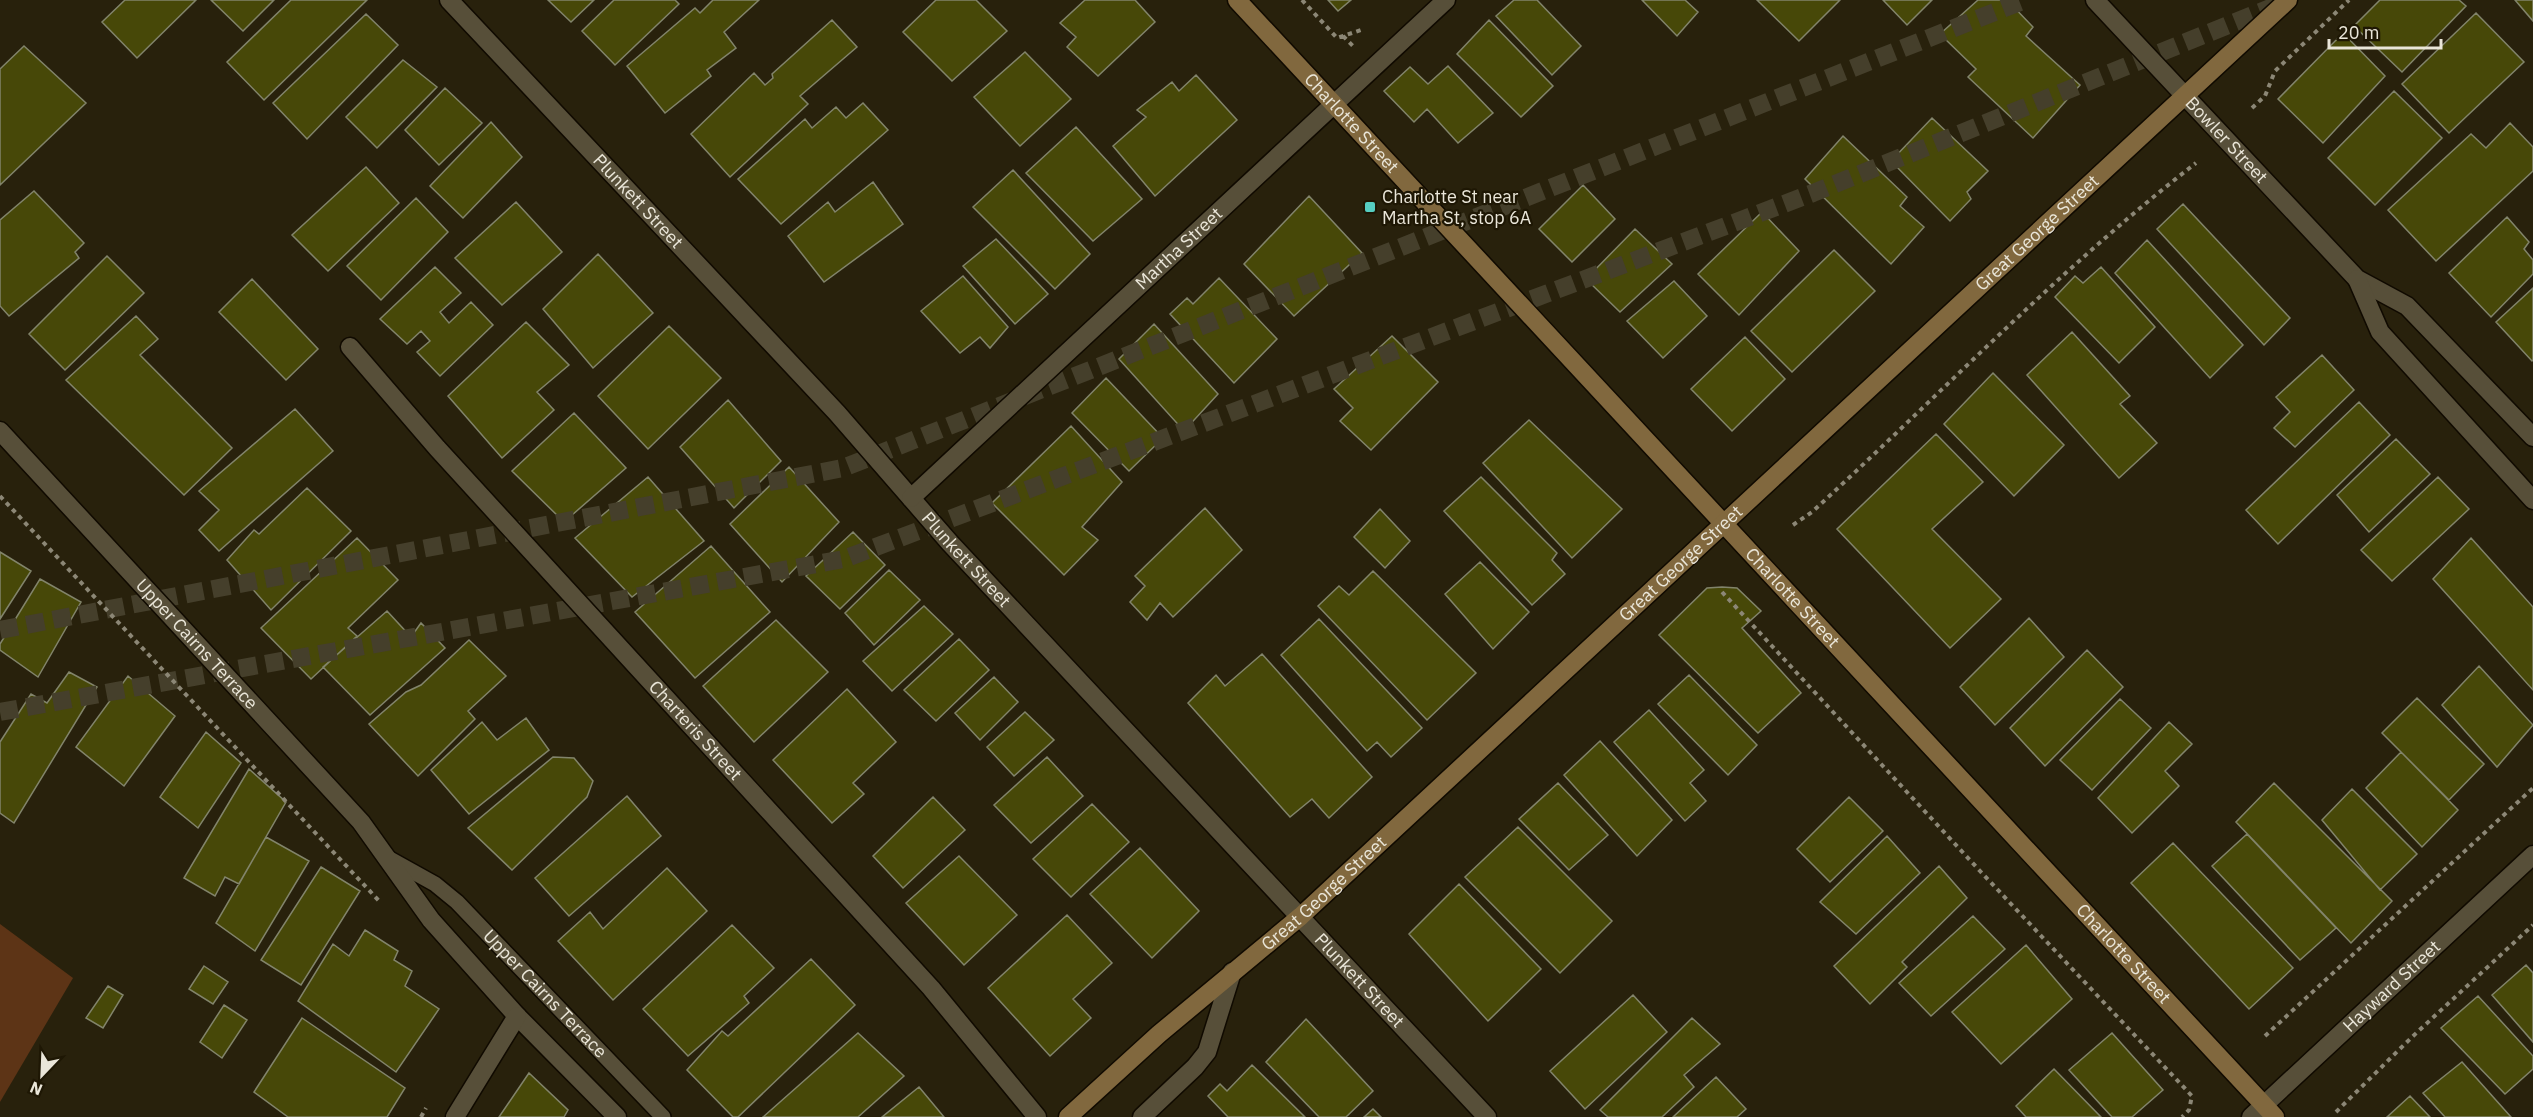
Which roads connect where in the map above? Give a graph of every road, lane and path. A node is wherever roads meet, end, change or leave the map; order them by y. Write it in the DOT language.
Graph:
graph roads {
  1 [pos="449,0"];
  2 [pos="1237,0"];
  3 [pos="1302,0"];
  4 [pos="1446,0"];
  5 [pos="2095,0"];
  6 [pos="2288,0"];
  7 [pos="2349,0"];
  8 [pos="1361,30"];
  9 [pos="1343,36"];
  10 [pos="1353,46"];
  11 [pos="2185,97"];
  12 [pos="1334,104"];
  13 [pos="2252,108"];
  14 [pos="2196,163"];
  15 [pos="2357,279"];
  16 [pos="350,347"];
  17 [pos="0,431"];
  18 [pos="2533,437"];
  19 [pos="0,496"];
  20 [pos="911,498"];
  21 [pos="2533,500"];
  22 [pos="1725,523"];
  23 [pos="1793,525"];
  24 [pos="1722,592"];
  25 [pos="2533,788"];
  26 [pos="2533,855"];
  27 [pos="390,860"];
  28 [pos="388,911"];
  29 [pos="1301,916"];
  30 [pos="2533,925"];
  31 [pos="1232,972"];
  32 [pos="517,1016"];
  33 [pos="2265,1036"];
  34 [pos="2264,1113"];
  35 [pos="2336,1113"];
  36 [pos="455,1117"];
  37 [pos="617,1117"];
  38 [pos="663,1117"];
  39 [pos="1037,1117"];
  40 [pos="1068,1117"];
  41 [pos="1142,1117"];
  42 [pos="1487,1117"];
  43 [pos="2182,1117"];
  1 -- 20 [label="street, Plunkett Street"];
  2 -- 12 [label="street, Charlotte Street"];
  3 -- 9 [label="path"];
  4 -- 12 [label="street, Martha Street"];
  5 -- 11 [label="street, Bowler Street"];
  6 -- 11 [label="street, Great George Street"];
  7 -- 13 [label="path"];
  8 -- 9 [label="path"];
  9 -- 10 [label="path"];
  11 -- 15 [label="street, Bowler Street"];
  11 -- 22 [label="street, Great George Street"];
  12 -- 20 [label="street, Martha Street"];
  12 -- 22 [label="street, Charlotte Street"];
  14 -- 23 [label="path"];
  15 -- 18 [label="street, Bowler Street"];
  15 -- 21 [label="street, Bowler Street"];
  16 -- 39 [label="street, Charteris Street"];
  17 -- 27 [label="street, Upper Cairns Terrace"];
  19 -- 28 [label="path"];
  20 -- 29 [label="street, Plunkett Street"];
  22 -- 29 [label="street, Great George Street"];
  22 -- 34 [label="street, Charlotte Street"];
  24 -- 43 [label="path"];
  25 -- 33 [label="path"];
  26 -- 34 [label="street, Hayward Street"];
  27 -- 32 [label="street, Upper Cairns Terrace"];
  27 -- 38 [label="lane, Upper Cairns Terrace"];
  29 -- 31 [label="street, Great George Street"];
  29 -- 42 [label="street, Plunkett Street"];
  30 -- 35 [label="path"];
  31 -- 40 [label="street, Great George Street"];
  31 -- 41 [label="street"];
  32 -- 36 [label="street"];
  32 -- 37 [label="street, Upper Cairns Terrace"];
}
